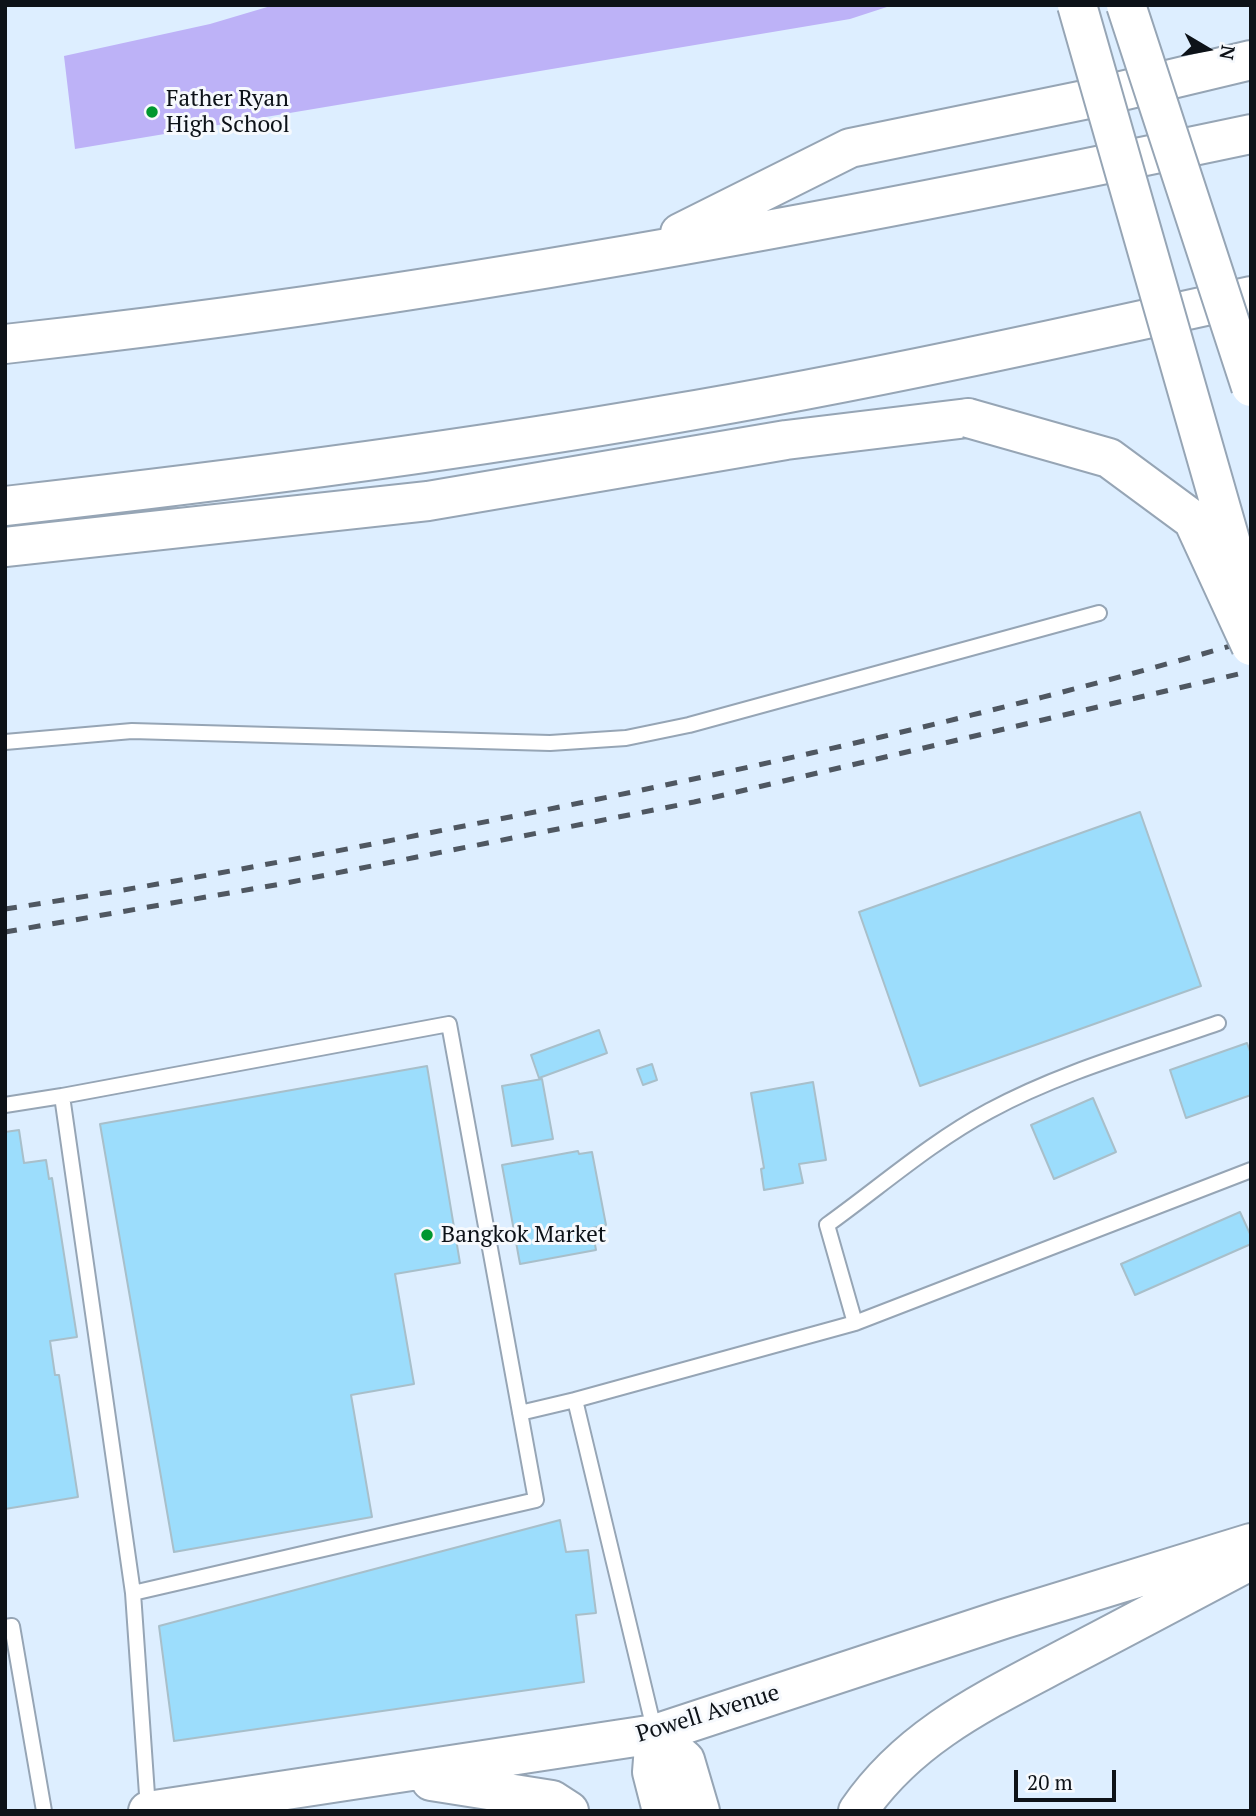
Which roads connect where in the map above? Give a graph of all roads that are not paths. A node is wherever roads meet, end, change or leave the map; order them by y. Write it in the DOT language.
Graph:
graph roads {
  1 [pos="1077,5"];
  2 [pos="1126,5"];
  3 [pos="1251,60"];
  4 [pos="1251,134"];
  5 [pos="643,252"];
  6 [pos="1251,296"];
  7 [pos="5,344"];
  8 [pos="1251,387"];
  9 [pos="5,506"];
  10 [pos="5,547"];
  11 [pos="1099,613"];
  12 [pos="1251,613"];
  13 [pos="1251,646"];
  14 [pos="5,742"];
  15 [pos="1218,1023"];
  16 [pos="62,1096"];
  17 [pos="5,1105"];
  18 [pos="1251,1170"];
  19 [pos="855,1323"];
  20 [pos="575,1400"];
  21 [pos="520,1413"];
  22 [pos="1251,1543"];
  23 [pos="1251,1560"];
  24 [pos="133,1593"];
  25 [pos="5,1627"];
  26 [pos="655,1734"];
  27 [pos="395,1775"];
  28 [pos="44,1811"];
  29 [pos="148,1811"];
  30 [pos="569,1811"];
  31 [pos="662,1811"];
  32 [pos="700,1811"];
  33 [pos="858,1811"];
  1 -- 12 [label="main road, bridge"];
  2 -- 8 [label="main road, bridge"];
  3 -- 5 [label="main road"];
  4 -- 5 [label="main road"];
  5 -- 7 [label="main road"];
  6 -- 9 [label="main road"];
  10 -- 13 [label="main road, bridge"];
  11 -- 14 [label="lane"];
  15 -- 19 [label="lane"];
  16 -- 17 [label="lane"];
  16 -- 21 [label="lane"];
  16 -- 24 [label="lane"];
  18 -- 19 [label="lane"];
  19 -- 20 [label="lane"];
  20 -- 21 [label="lane"];
  20 -- 26 [label="lane"];
  21 -- 24 [label="lane"];
  22 -- 26 [label="main road, Powell Avenue"];
  23 -- 33 [label="main road"];
  24 -- 29 [label="lane"];
  25 -- 28 [label="lane"];
  26 -- 27 [label="main road, Powell Avenue"];
  26 -- 31 [label="main road"];
  26 -- 32 [label="main road"];
  27 -- 29 [label="main road, Powell Avenue"];
  27 -- 30 [label="main road"];
}
